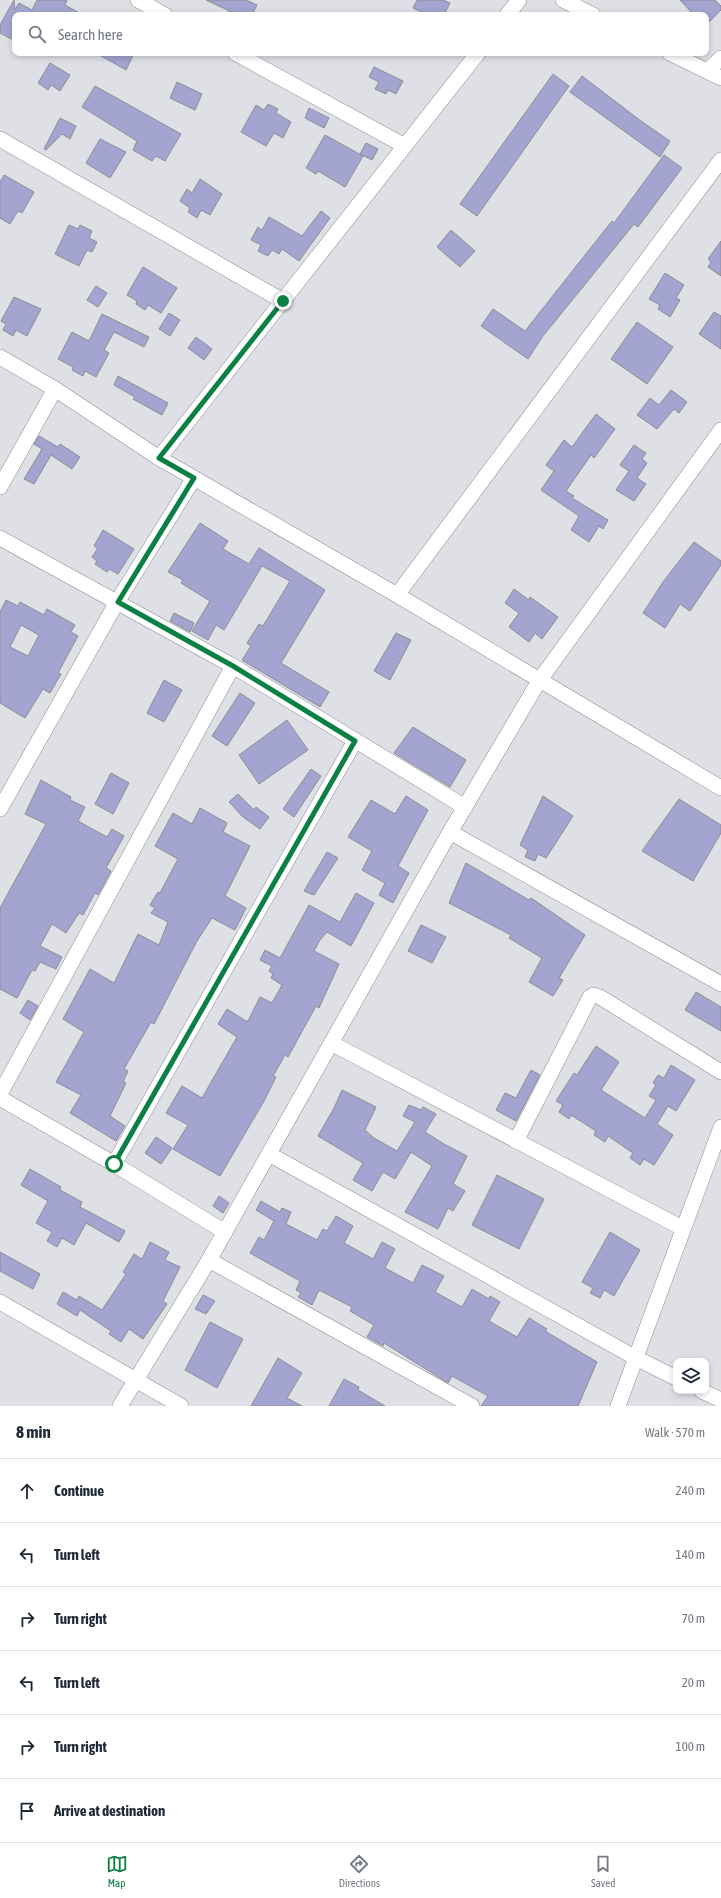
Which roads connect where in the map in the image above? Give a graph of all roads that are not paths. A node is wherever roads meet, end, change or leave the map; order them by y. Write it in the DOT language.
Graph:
graph roads {
  1 [pos="138,0"];
  2 [pos="519,0"];
  3 [pos="563,0"];
  4 [pos="160,12"];
  5 [pos="509,12"];
  6 [pos="587,12"];
  7 [pos="240,56"];
  8 [pos="476,56"];
  9 [pos="676,56"];
  10 [pos="721,58"];
  11 [pos="707,71"];
  12 [pos="721,78"];
  13 [pos="0,139"];
  14 [pos="405,146"];
  15 [pos="721,160"];
  16 [pos="283,301"];
  17 [pos="0,357"];
  18 [pos="55,389"];
  19 [pos="721,430"];
  20 [pos="159,458"];
  21 [pos="194,478"];
  22 [pos="0,488"];
  23 [pos="0,538"];
  24 [pos="397,595"];
  25 [pos="118,602"];
  26 [pos="233,666"];
  27 [pos="539,681"];
  28 [pos="355,741"];
  29 [pos="721,788"];
  30 [pos="465,807"];
  31 [pos="0,809"];
  32 [pos="450,832"];
  33 [pos="721,984"];
  34 [pos="331,1043"];
  35 [pos="721,1072"];
  36 [pos="0,1094"];
  37 [pos="0,1098"];
  38 [pos="721,1126"];
  39 [pos="516,1141"];
  40 [pos="269,1154"];
  41 [pos="114,1164"];
  42 [pos="682,1228"];
  43 [pos="225,1232"];
  44 [pos="209,1260"];
  45 [pos="0,1302"];
  46 [pos="636,1358"];
  47 [pos="673,1376"];
  48 [pos="136,1381"];
  49 [pos="708,1394"];
  50 [pos="721,1400"];
  51 [pos="120,1406"];
  52 [pos="181,1406"];
  53 [pos="472,1406"];
  54 [pos="618,1406"];
  1 -- 4 [label="street"];
  2 -- 5 [label="street"];
  3 -- 6 [label="street"];
  7 -- 14 [label="street"];
  8 -- 14 [label="street"];
  9 -- 11 [label="street"];
  10 -- 11 [label="street"];
  11 -- 12 [label="street"];
  13 -- 16 [label="street"];
  14 -- 16 [label="street"];
  15 -- 24 [label="street"];
  16 -- 20 [label="street"];
  17 -- 18 [label="street"];
  18 -- 20 [label="street"];
  18 -- 22 [label="street"];
  19 -- 27 [label="street"];
  20 -- 21 [label="street"];
  21 -- 24 [label="street"];
  21 -- 25 [label="street"];
  23 -- 25 [label="street"];
  24 -- 27 [label="street"];
  25 -- 26 [label="street"];
  25 -- 31 [label="street"];
  26 -- 28 [label="street"];
  26 -- 36 [label="street"];
  27 -- 29 [label="street"];
  27 -- 30 [label="street"];
  28 -- 30 [label="street"];
  28 -- 41 [label="street"];
  30 -- 32 [label="street"];
  32 -- 33 [label="street"];
  32 -- 34 [label="street"];
  34 -- 39 [label="street"];
  34 -- 40 [label="street"];
  35 -- 39 [label="street"];
  37 -- 41 [label="street"];
  38 -- 42 [label="street"];
  39 -- 42 [label="street"];
  40 -- 43 [label="street"];
  40 -- 46 [label="street"];
  41 -- 43 [label="street"];
  42 -- 46 [label="street"];
  43 -- 44 [label="street"];
  44 -- 48 [label="street"];
  44 -- 53 [label="street"];
  45 -- 48 [label="street"];
  46 -- 47 [label="street"];
  46 -- 54 [label="street"];
  48 -- 51 [label="street"];
  48 -- 52 [label="street"];
  49 -- 50 [label="street"];
}
